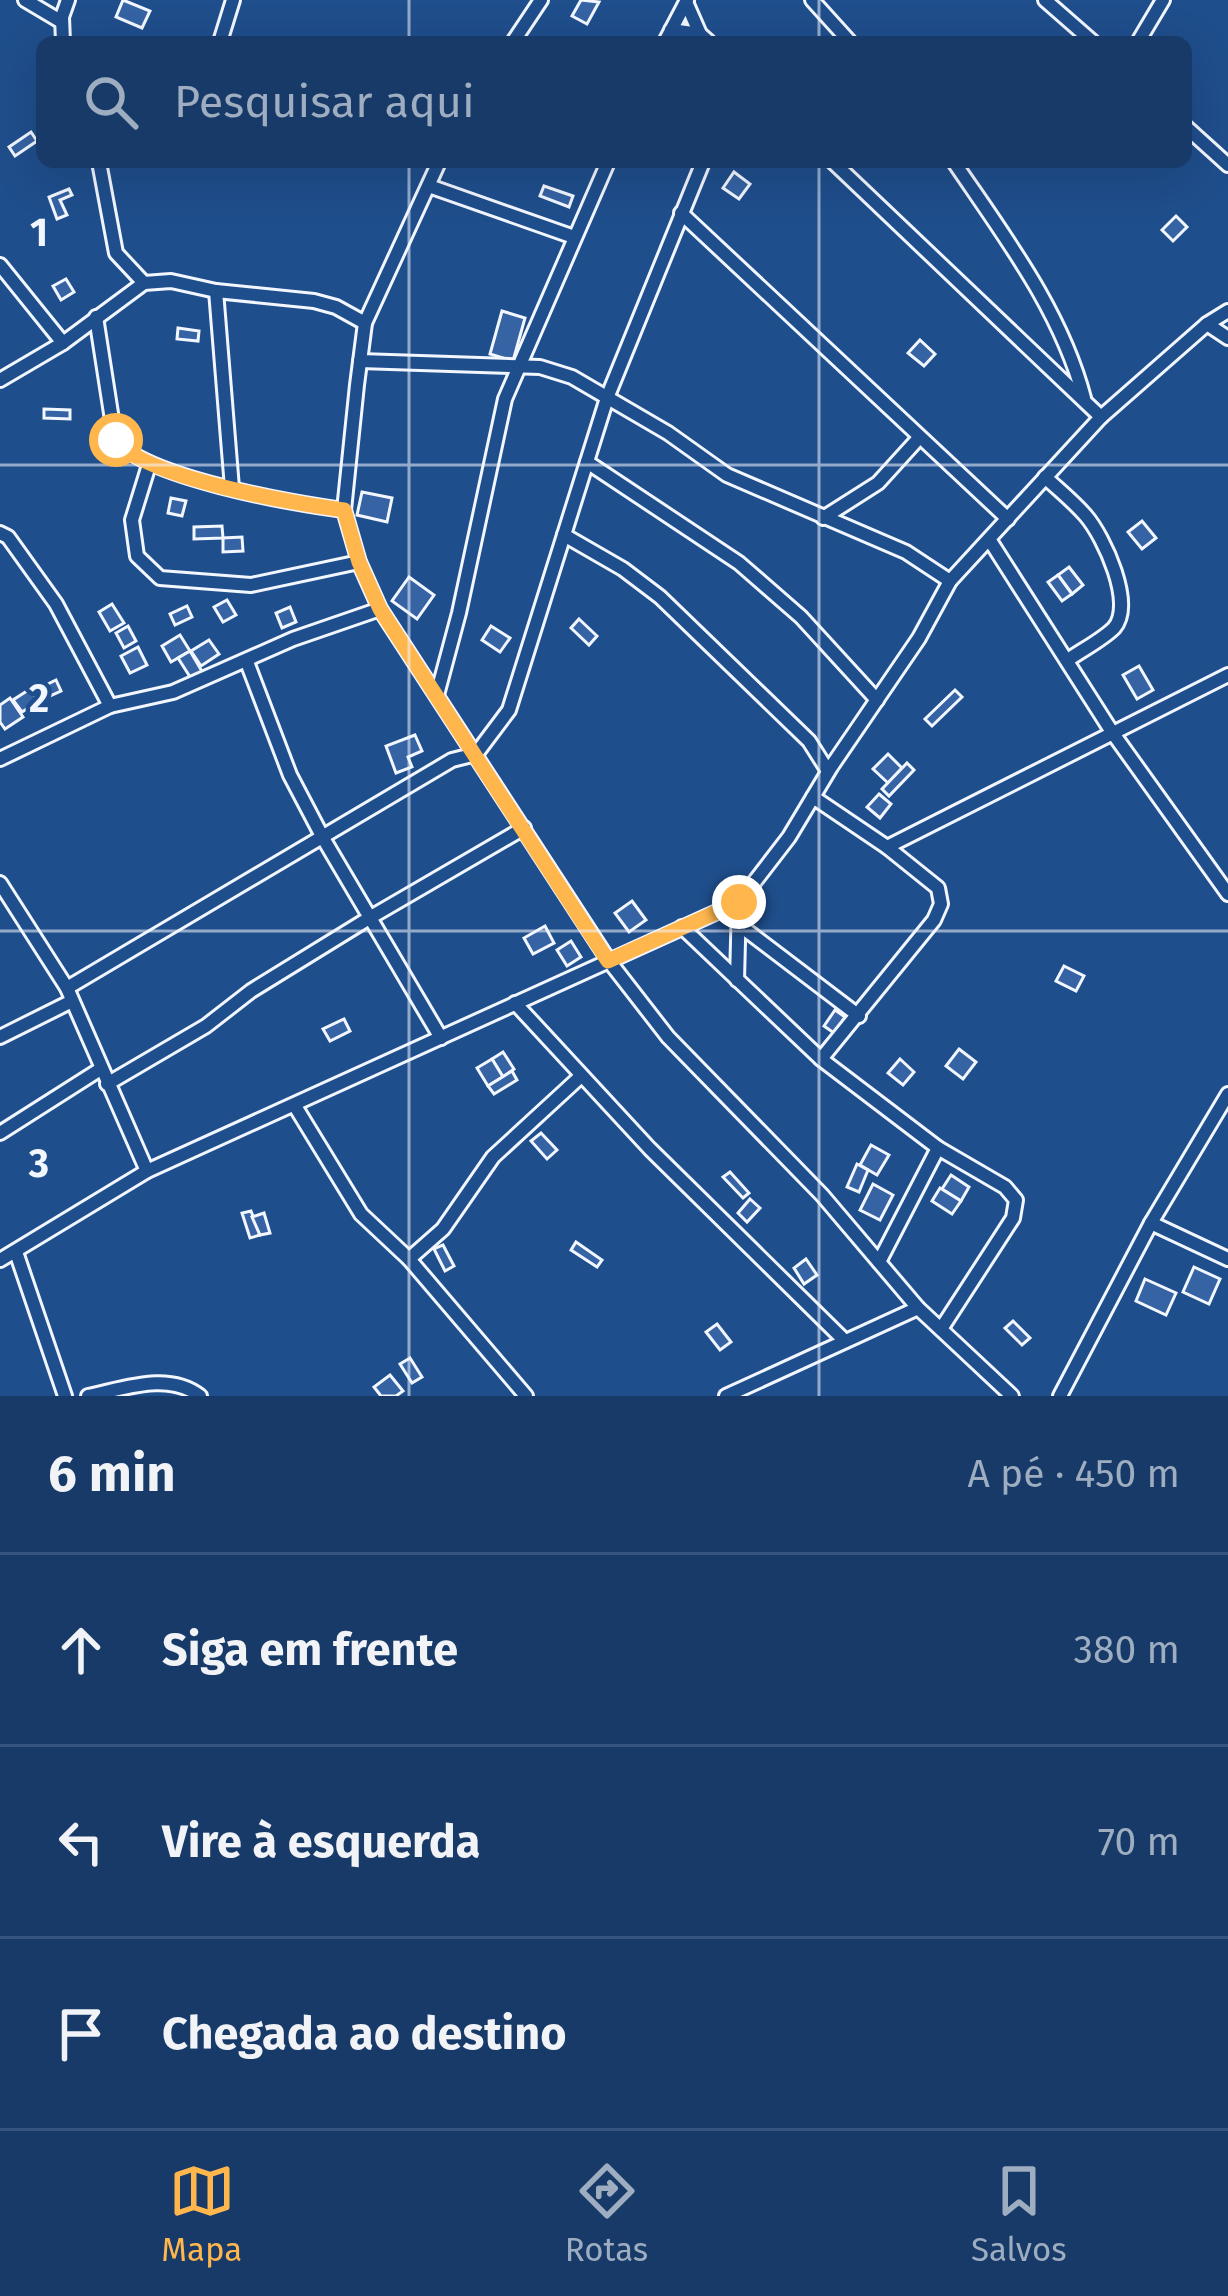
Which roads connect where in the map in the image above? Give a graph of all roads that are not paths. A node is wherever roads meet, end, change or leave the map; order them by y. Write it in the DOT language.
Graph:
graph roads {
  1 [pos="25,0"];
  2 [pos="68,0"];
  3 [pos="233,0"];
  4 [pos="541,0"];
  5 [pos="812,0"];
  6 [pos="1046,0"];
  7 [pos="1163,0"];
  8 [pos="687,1"];
  9 [pos="62,22"];
  10 [pos="63,36"];
  11 [pos="222,36"];
  12 [pos="517,36"];
  13 [pos="668,36"];
  14 [pos="703,36"];
  15 [pos="845,36"];
  16 [pos="1086,36"];
  17 [pos="1142,36"];
  18 [pos="1192,132"];
  19 [pos="1228,165"];
  20 [pos="100,168"];
  21 [pos="437,168"];
  22 [pos="605,168"];
  23 [pos="700,168"];
  24 [pos="838,168"];
  25 [pos="958,168"];
  26 [pos="429,185"];
  27 [pos="681,213"];
  28 [pos="574,237"];
  29 [pos="0,265"];
  30 [pos="145,284"];
  31 [pos="216,291"];
  32 [pos="1228,311"];
  33 [pos="96,317"];
  34 [pos="365,323"];
  35 [pos="1208,324"];
  36 [pos="1228,338"];
  37 [pos="63,343"];
  38 [pos="360,361"];
  39 [pos="517,365"];
  40 [pos="0,380"];
  41 [pos="607,398"];
  42 [pos="1084,399"];
  43 [pos="1101,417"];
  44 [pos="918,439"];
  45 [pos="587,462"];
  46 [pos="149,465"];
  47 [pos="1046,478"];
  48 [pos="232,488"];
  49 [pos="344,510"];
  50 [pos="824,518"];
  51 [pos="1007,519"];
  52 [pos="0,533"];
  53 [pos="564,535"];
  54 [pos="989,538"];
  55 [pos="359,562"];
  56 [pos="950,581"];
  57 [pos="380,609"];
  58 [pos="1067,660"];
  59 [pos="247,662"];
  60 [pos="1228,675"];
  61 [pos="436,695"];
  62 [pos="877,700"];
  63 [pos="110,706"];
  64 [pos="1112,732"];
  65 [pos="476,754"];
  66 [pos="0,760"];
  67 [pos="829,771"];
  68 [pos="813,797"];
  69 [pos="524,828"];
  70 [pos="322,838"];
  71 [pos="887,847"];
  72 [pos="0,883"];
  73 [pos="1228,894"];
  74 [pos="739,902"];
  75 [pos="16,910"];
  76 [pos="371,917"];
  77 [pos="0,918"];
  78 [pos="738,924"];
  79 [pos="682,927"];
  80 [pos="608,961"];
  81 [pos="737,980"];
  82 [pos="69,995"];
  83 [pos="515,1004"];
  84 [pos="859,1016"];
  85 [pos="0,1037"];
  86 [pos="441,1038"];
  87 [pos="821,1059"];
  88 [pos="99,1070"];
  89 [pos="580,1077"];
  90 [pos="107,1084"];
  91 [pos="1228,1094"];
  92 [pos="295,1106"];
  93 [pos="1213,1120"];
  94 [pos="1228,1125"];
  95 [pos="0,1133"];
  96 [pos="938,1148"];
  97 [pos="147,1171"];
  98 [pos="1151,1223"];
  99 [pos="16,1252"];
  100 [pos="409,1259"];
  101 [pos="1228,1259"];
  102 [pos="0,1260"];
  103 [pos="879,1262"];
  104 [pos="918,1308"];
  105 [pos="941,1329"];
  106 [pos="845,1341"];
  107 [pos="735,1394"];
  108 [pos="65,1396"];
  109 [pos="88,1396"];
  110 [pos="200,1396"];
  111 [pos="526,1396"];
  112 [pos="1012,1396"];
  113 [pos="1060,1396"];
  1 -- 9 [label="street"];
  2 -- 9 [label="street"];
  3 -- 11 [label="street"];
  4 -- 12 [label="street"];
  5 -- 15 [label="street"];
  6 -- 16 [label="street"];
  7 -- 17 [label="street"];
  8 -- 13 [label="street"];
  8 -- 14 [label="street"];
  9 -- 10 [label="street"];
  18 -- 19 [label="street"];
  20 -- 30 [label="street"];
  21 -- 26 [label="street"];
  22 -- 28 [label="street"];
  23 -- 27 [label="street"];
  24 -- 42 [label="street"];
  25 -- 42 [label="street"];
  26 -- 28 [label="street"];
  26 -- 34 [label="street"];
  27 -- 41 [label="street"];
  27 -- 44 [label="street"];
  28 -- 39 [label="street"];
  29 -- 37 [label="street"];
  30 -- 31 [label="street"];
  30 -- 33 [label="street"];
  31 -- 34 [label="street"];
  31 -- 48 [label="street"];
  32 -- 35 [label="street"];
  33 -- 37 [label="street"];
  33 -- 46 [label="street"];
  34 -- 38 [label="street"];
  35 -- 36 [label="street"];
  35 -- 43 [label="street"];
  37 -- 40 [label="street"];
  38 -- 39 [label="street"];
  38 -- 49 [label="street"];
  39 -- 41 [label="street"];
  39 -- 61 [label="street"];
  41 -- 45 [label="street"];
  41 -- 50 [label="street"];
  42 -- 43 [label="street"];
  43 -- 47 [label="street"];
  44 -- 50 [label="street"];
  44 -- 51 [label="street"];
  45 -- 53 [label="street"];
  45 -- 62 [label="street"];
  46 -- 48 [label="street"];
  46 -- 55 [label="street"];
  47 -- 51 [label="street"];
  47 -- 58 [label="street"];
  48 -- 49 [label="street"];
  49 -- 55 [label="street"];
  50 -- 56 [label="street"];
  51 -- 54 [label="street"];
  52 -- 63 [label="street"];
  53 -- 65 [label="street"];
  53 -- 67 [label="street"];
  54 -- 56 [label="street"];
  54 -- 58 [label="street"];
  55 -- 57 [label="street"];
  56 -- 62 [label="street"];
  57 -- 59 [label="street"];
  57 -- 61 [label="street"];
  58 -- 64 [label="street"];
  59 -- 63 [label="street"];
  59 -- 70 [label="street"];
  60 -- 64 [label="street"];
  61 -- 65 [label="street"];
  62 -- 67 [label="street"];
  63 -- 66 [label="street"];
  64 -- 71 [label="street"];
  64 -- 73 [label="street"];
  65 -- 69 [label="street"];
  65 -- 70 [label="street"];
  67 -- 68 [label="street"];
  68 -- 71 [label="street"];
  68 -- 74 [label="street"];
  69 -- 76 [label="street"];
  69 -- 80 [label="street"];
  70 -- 76 [label="street"];
  70 -- 82 [label="street"];
  71 -- 84 [label="street"];
  72 -- 75 [label="street"];
  74 -- 78 [label="street"];
  74 -- 79 [label="street"];
  75 -- 77 [label="street"];
  75 -- 82 [label="street"];
  76 -- 86 [label="street"];
  76 -- 90 [label="street"];
  78 -- 81 [label="street"];
  78 -- 84 [label="street"];
  79 -- 80 [label="street"];
  79 -- 81 [label="street"];
  80 -- 83 [label="street"];
  80 -- 103 [label="street"];
  81 -- 87 [label="street"];
  82 -- 85 [label="street"];
  82 -- 88 [label="street"];
  83 -- 86 [label="street"];
  83 -- 89 [label="street"];
  84 -- 87 [label="street"];
  86 -- 92 [label="street"];
  87 -- 96 [label="street"];
  88 -- 90 [label="street"];
  88 -- 95 [label="street"];
  89 -- 100 [label="street"];
  89 -- 106 [label="street"];
  90 -- 97 [label="street"];
  91 -- 93 [label="street"];
  92 -- 97 [label="street"];
  92 -- 100 [label="street"];
  93 -- 94 [label="street"];
  93 -- 98 [label="street"];
  96 -- 103 [label="street"];
  96 -- 105 [label="street"];
  97 -- 99 [label="street"];
  98 -- 101 [label="street"];
  98 -- 113 [label="street"];
  99 -- 102 [label="street"];
  99 -- 108 [label="street"];
  100 -- 111 [label="street"];
  103 -- 104 [label="street"];
  104 -- 105 [label="street"];
  104 -- 106 [label="street"];
  105 -- 112 [label="street"];
  106 -- 107 [label="street"];
  109 -- 110 [label="street"];
}
